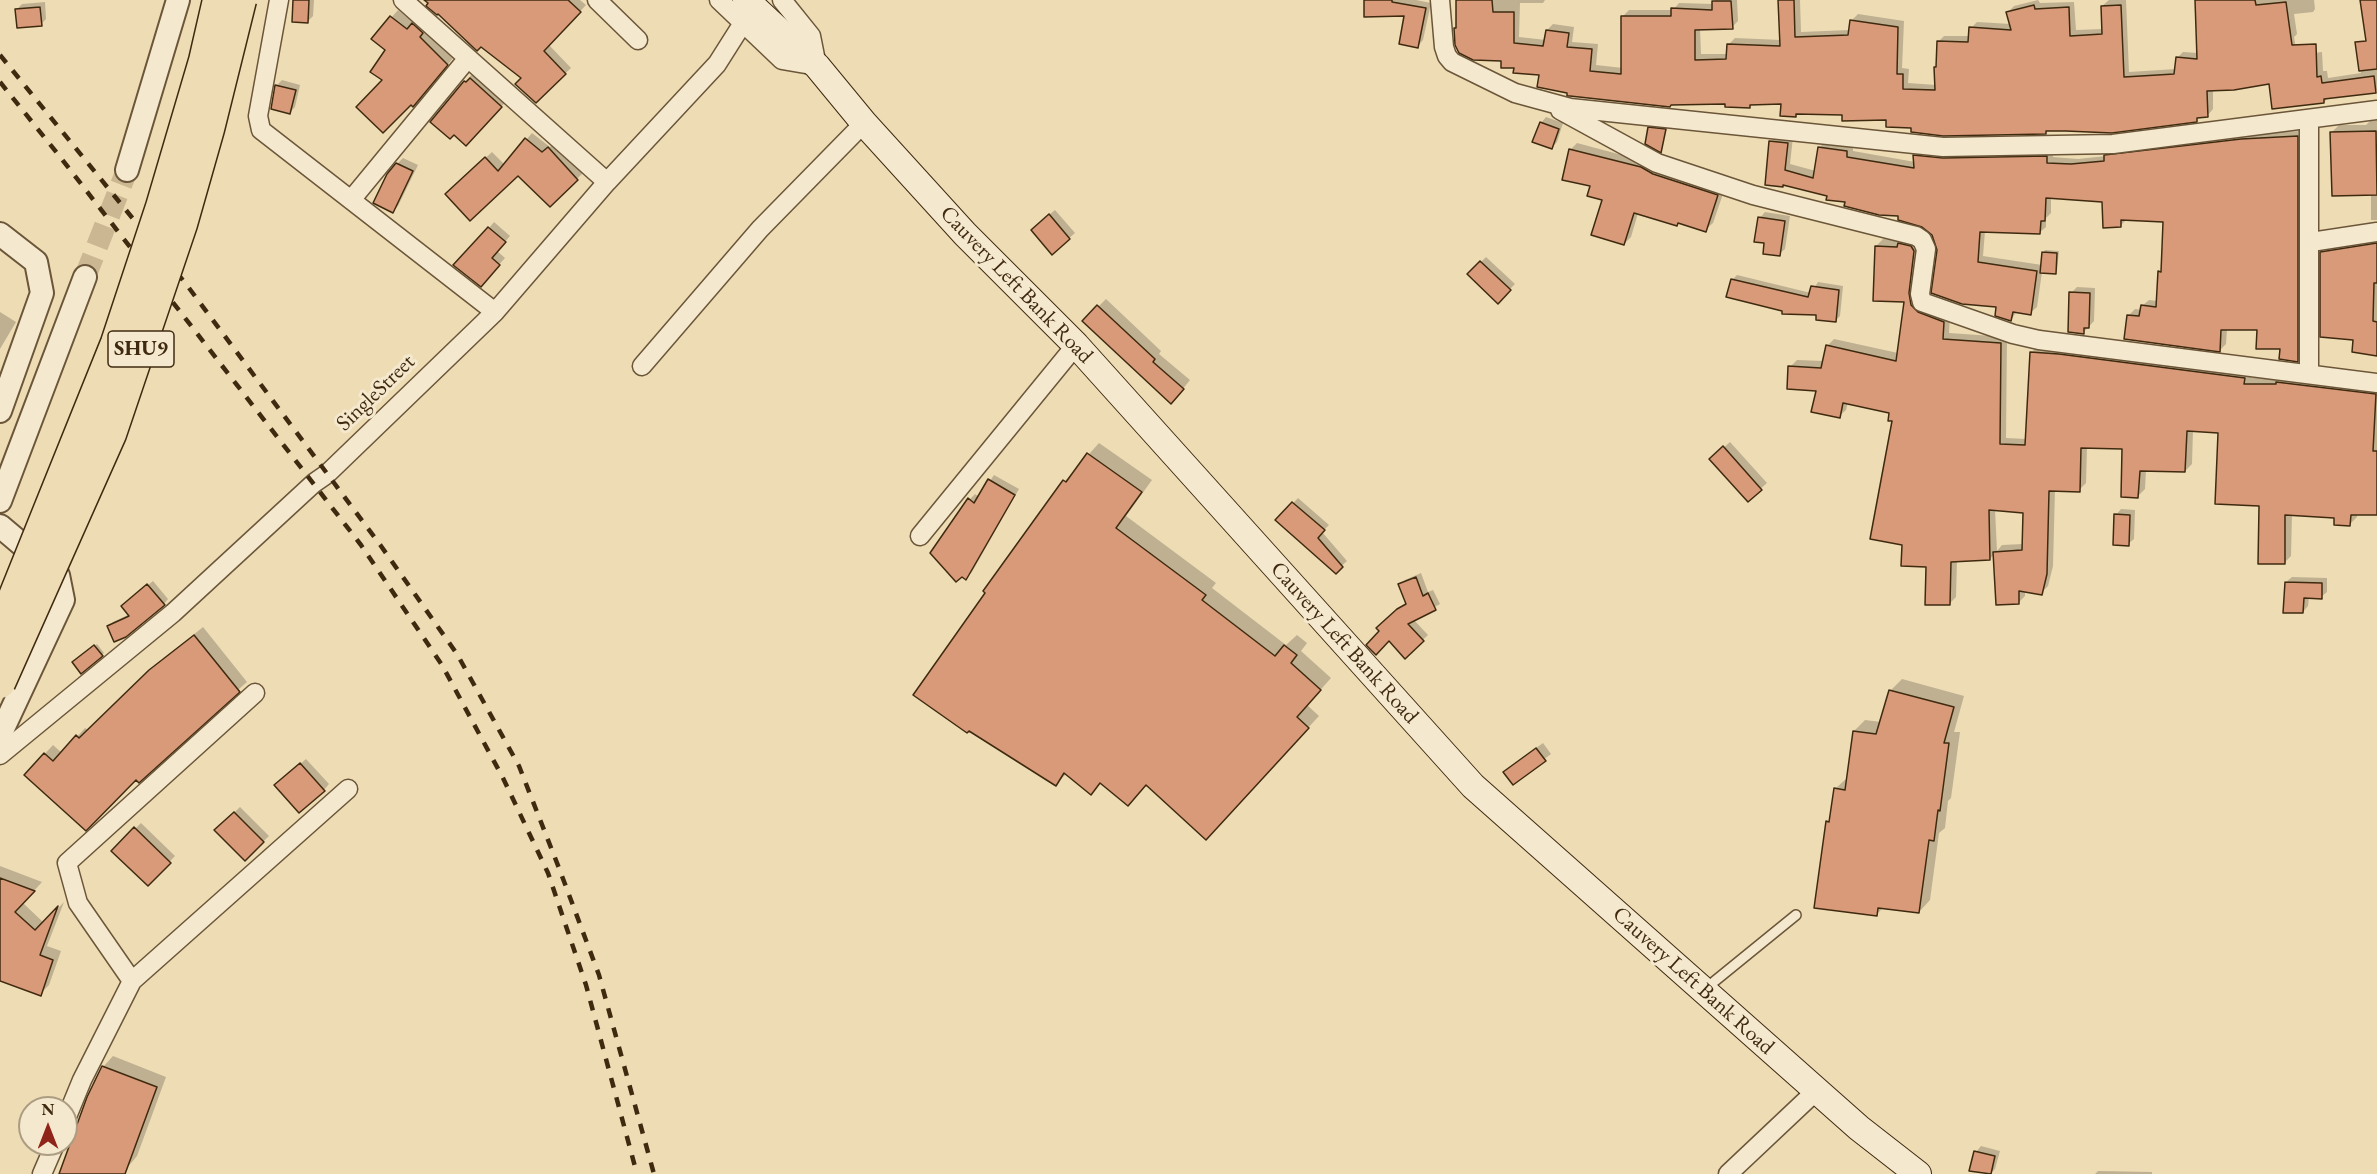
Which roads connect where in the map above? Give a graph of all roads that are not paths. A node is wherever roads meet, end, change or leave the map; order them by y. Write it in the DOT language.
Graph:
graph roads {
  1 [pos="178,0"];
  2 [pos="218,0"];
  3 [pos="241,0"];
  4 [pos="279,0"];
  5 [pos="403,0"];
  6 [pos="597,0"];
  7 [pos="719,0"];
  8 [pos="782,0"];
  9 [pos="1440,0"];
  10 [pos="745,11"];
  11 [pos="638,40"];
  12 [pos="468,58"];
  13 [pos="817,66"];
  14 [pos="1545,102"];
  15 [pos="2377,110"];
  16 [pos="2309,120"];
  17 [pos="864,123"];
  18 [pos="127,170"];
  19 [pos="607,182"];
  20 [pos="351,200"];
  21 [pos="2377,232"];
  22 [pos="0,234"];
  23 [pos="2310,243"];
  24 [pos="86,277"];
  25 [pos="495,312"];
  26 [pos="1076,345"];
  27 [pos="642,366"];
  28 [pos="2309,374"];
  29 [pos="2377,383"];
  30 [pos="2,400"];
  31 [pos="0,501"];
  32 [pos="0,526"];
  33 [pos="920,536"];
  34 [pos="0,631"];
  35 [pos="0,683"];
  36 [pos="255,693"];
  37 [pos="0,735"];
  38 [pos="0,755"];
  39 [pos="348,789"];
  40 [pos="1796,915"];
  41 [pos="132,981"];
  42 [pos="1713,982"];
  43 [pos="1816,1091"];
  44 [pos="75,1096"];
  45 [pos="50,1156"];
  46 [pos="42,1174"];
  47 [pos="1728,1174"];
  48 [pos="1918,1174"];
  1 -- 18 [label="street"];
  2 -- 34 [label="highway, SHU9, bridge"];
  3 -- 35 [label="highway, SHU9, bridge"];
  4 -- 20 [label="street"];
  5 -- 12 [label="street"];
  6 -- 11 [label="street"];
  7 -- 10 [label="street"];
  8 -- 13 [label="street"];
  9 -- 14 [label="street"];
  10 -- 13 [label="main road, Cauvery Left Bank Road"];
  10 -- 13 [label="street"];
  10 -- 19 [label="street, SingleStreet"];
  12 -- 19 [label="street"];
  12 -- 20 [label="street"];
  13 -- 17 [label="main road, Cauvery Left Bank Road"];
  14 -- 16 [label="street"];
  14 -- 28 [label="street"];
  15 -- 16 [label="street"];
  16 -- 23 [label="street"];
  17 -- 26 [label="main road, Cauvery Left Bank Road"];
  17 -- 27 [label="street"];
  19 -- 25 [label="street, SingleStreet"];
  20 -- 25 [label="street"];
  21 -- 23 [label="street"];
  22 -- 30 [label="street"];
  23 -- 28 [label="street"];
  24 -- 31 [label="street"];
  25 -- 38 [label="street, SingleStreet"];
  26 -- 33 [label="street"];
  26 -- 42 [label="main road, Cauvery Left Bank Road"];
  28 -- 29 [label="street"];
  32 -- 37 [label="street"];
  36 -- 41 [label="street"];
  39 -- 41 [label="street"];
  40 -- 42 [label="lane"];
  41 -- 44 [label="street"];
  42 -- 43 [label="main road, Cauvery Left Bank Road"];
  43 -- 47 [label="street"];
  43 -- 48 [label="main road, Cauvery Left Bank Road"];
  45 -- 46 [label="street"];
}
